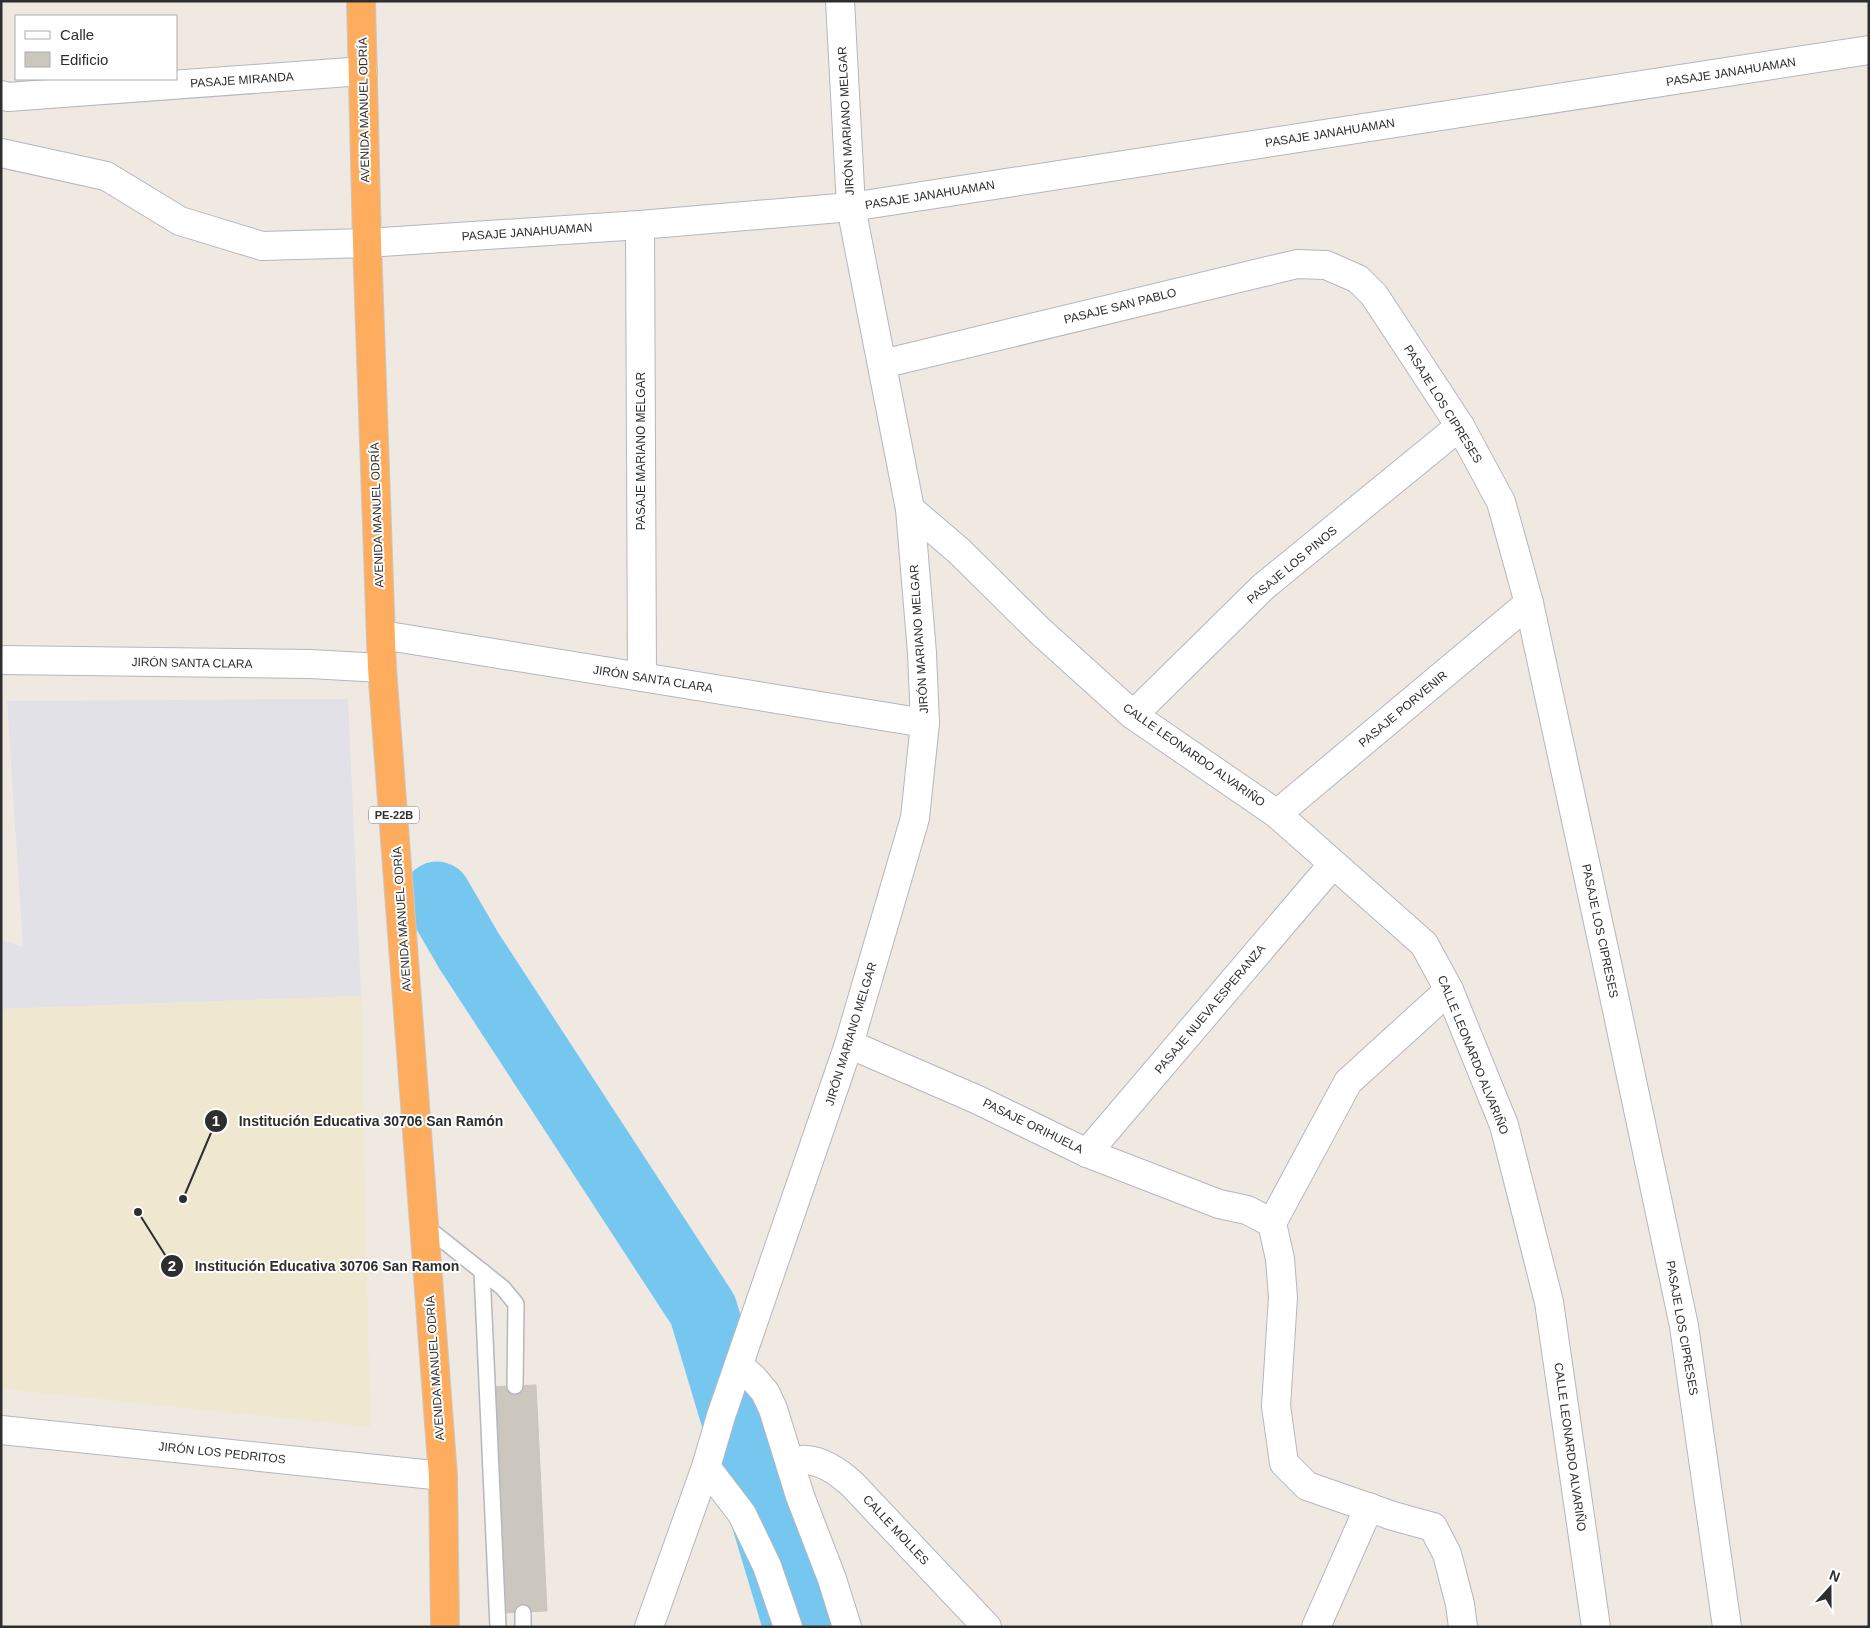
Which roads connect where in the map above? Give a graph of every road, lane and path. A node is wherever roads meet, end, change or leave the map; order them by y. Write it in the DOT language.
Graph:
graph roads {
  1 [pos="361,1"];
  2 [pos="840,1"];
  3 [pos="1869,50"];
  4 [pos="363,71"];
  5 [pos="1,95"];
  6 [pos="1,153"];
  7 [pos="851,207"];
  8 [pos="640,225"];
  9 [pos="367,243"];
  10 [pos="1358,278"];
  11 [pos="882,364"];
  12 [pos="1460,426"];
  13 [pos="910,509"];
  14 [pos="1529,603"];
  15 [pos="382,634"];
  16 [pos="1,660"];
  17 [pos="382,668"];
  18 [pos="642,677"];
  19 [pos="1133,715"];
  20 [pos="925,723"];
  21 [pos="1277,814"];
  22 [pos="1333,864"];
  23 [pos="1449,990"];
  24 [pos="849,1044"];
  25 [pos="1087,1153"];
  26 [pos="1272,1223"];
  27 [pos="425,1226"];
  28 [pos="482,1271"];
  29 [pos="737,1370"];
  30 [pos="515,1386"];
  31 [pos="1,1430"];
  32 [pos="790,1463"];
  33 [pos="706,1467"];
  34 [pos="443,1476"];
  35 [pos="1369,1507"];
  36 [pos="444,1627"];
  37 [pos="498,1627"];
  38 [pos="649,1627"];
  39 [pos="788,1627"];
  40 [pos="847,1627"];
  41 [pos="987,1627"];
  42 [pos="1316,1627"];
  43 [pos="1463,1627"];
  44 [pos="1596,1627"];
  45 [pos="1727,1627"];
  1 -- 4 [label="highway, AVENIDA MANUEL ODRÍA / PE-22B"];
  2 -- 7 [label="street, JIRÓN MARIANO MELGAR"];
  3 -- 7 [label="street, PASAJE JANAHUAMAN"];
  4 -- 5 [label="street, PASAJE MIRANDA"];
  4 -- 9 [label="highway, AVENIDA MANUEL ODRÍA / PE-22B"];
  6 -- 9 [label="street, PASAJE JANAHUAMAN"];
  7 -- 8 [label="street, PASAJE JANAHUAMAN"];
  7 -- 11 [label="street, JIRÓN MARIANO MELGAR"];
  8 -- 9 [label="street, PASAJE JANAHUAMAN"];
  8 -- 18 [label="street, PASAJE MARIANO MELGAR"];
  9 -- 15 [label="highway, AVENIDA MANUEL ODRÍA / PE-22B"];
  10 -- 11 [label="street, PASAJE SAN PABLO"];
  10 -- 12 [label="street, PASAJE LOS CIPRESES"];
  11 -- 13 [label="street, JIRÓN MARIANO MELGAR"];
  12 -- 14 [label="street, PASAJE LOS CIPRESES"];
  12 -- 19 [label="street, PASAJE LOS PINOS"];
  13 -- 19 [label="street, CALLE LEONARDO ALVARIÑO"];
  13 -- 20 [label="street, JIRÓN MARIANO MELGAR"];
  14 -- 21 [label="street, PASAJE PORVENIR"];
  14 -- 45 [label="street, PASAJE LOS CIPRESES"];
  15 -- 17 [label="highway, AVENIDA MANUEL ODRÍA / PE-22B"];
  15 -- 18 [label="street, JIRÓN SANTA CLARA"];
  16 -- 17 [label="street, JIRÓN SANTA CLARA"];
  17 -- 27 [label="highway, AVENIDA MANUEL ODRÍA / PE-22B"];
  18 -- 20 [label="street, JIRÓN SANTA CLARA"];
  19 -- 21 [label="street, CALLE LEONARDO ALVARIÑO"];
  20 -- 24 [label="street, JIRÓN MARIANO MELGAR"];
  21 -- 22 [label="street, CALLE LEONARDO ALVARIÑO"];
  22 -- 23 [label="street, CALLE LEONARDO ALVARIÑO"];
  22 -- 25 [label="street, PASAJE NUEVA ESPERANZA"];
  23 -- 26 [label="street"];
  23 -- 44 [label="street, CALLE LEONARDO ALVARIÑO"];
  24 -- 25 [label="street, PASAJE ORIHUELA"];
  24 -- 29 [label="street, JIRÓN MARIANO MELGAR"];
  25 -- 26 [label="street, PASAJE ORIHUELA"];
  26 -- 35 [label="street"];
  27 -- 28 [label="lane"];
  27 -- 34 [label="highway, AVENIDA MANUEL ODRÍA / PE-22B"];
  28 -- 30 [label="lane"];
  28 -- 37 [label="lane"];
  29 -- 32 [label="street"];
  29 -- 33 [label="street, JIRÓN MARIANO MELGAR"];
  31 -- 34 [label="street, JIRÓN LOS PEDRITOS"];
  32 -- 40 [label="street"];
  32 -- 41 [label="street, CALLE MOLLES"];
  33 -- 38 [label="street, JIRÓN MARIANO MELGAR"];
  33 -- 39 [label="street"];
  34 -- 36 [label="highway, AVENIDA MANUEL ODRÍA / PE-22B"];
  35 -- 42 [label="street"];
  35 -- 43 [label="street"];
}
